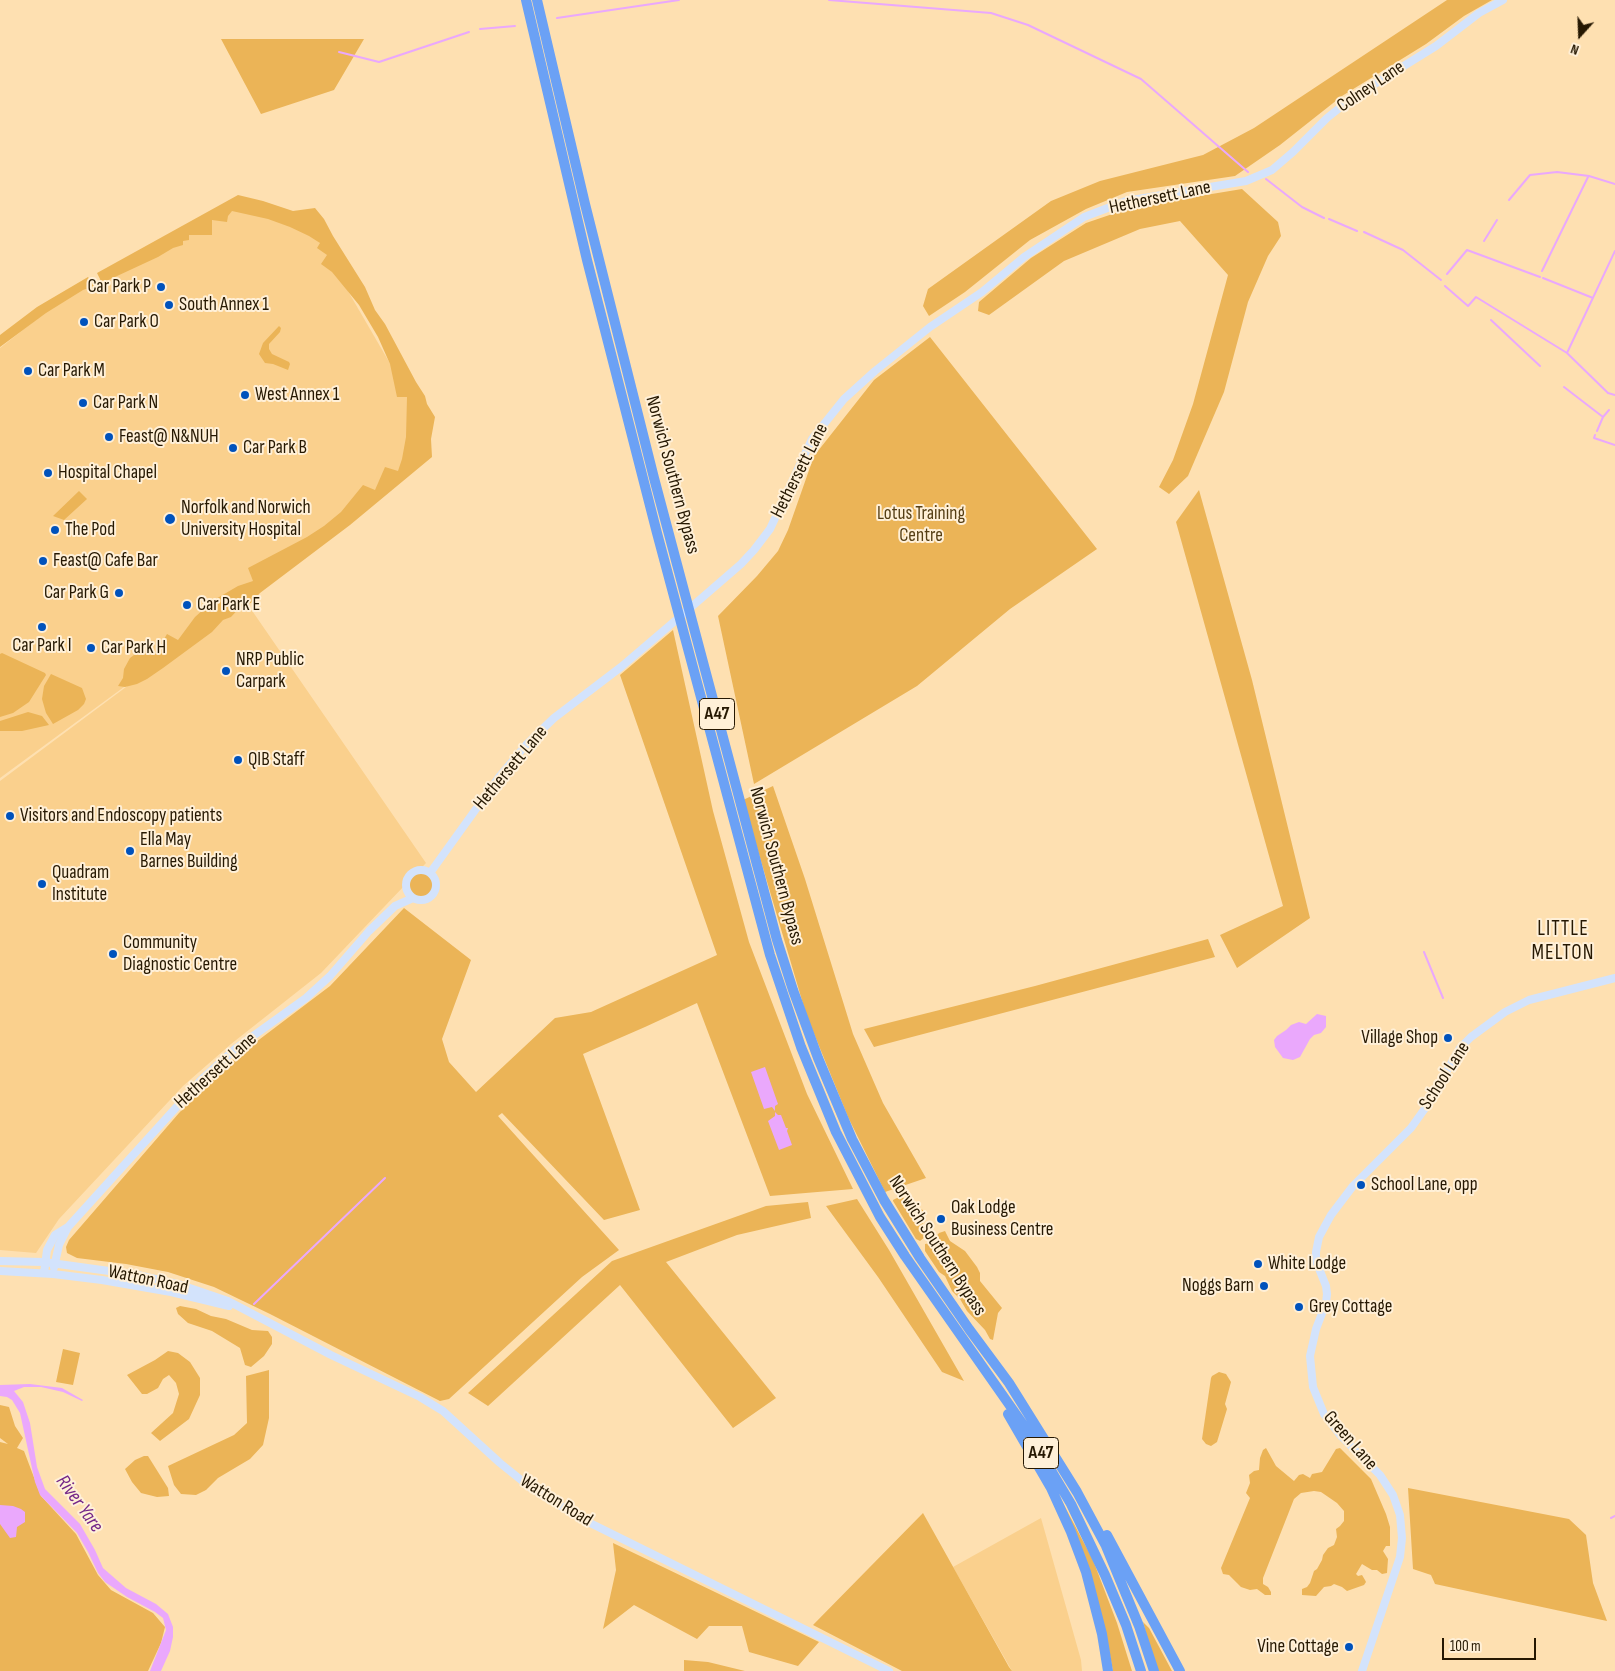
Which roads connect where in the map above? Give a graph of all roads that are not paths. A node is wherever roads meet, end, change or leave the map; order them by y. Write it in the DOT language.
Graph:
graph roads {
  1 [pos="526,0"];
  2 [pos="538,0"];
  3 [pos="1502,0"];
  4 [pos="1246,181"];
  5 [pos="430,873"];
  6 [pos="406,890"];
  7 [pos="413,898"];
  8 [pos="395,906"];
  9 [pos="1615,978"];
  10 [pos="1353,1186"];
  11 [pos="68,1226"];
  12 [pos="905,1256"];
  13 [pos="0,1261"];
  14 [pos="44,1262"];
  15 [pos="54,1263"];
  16 [pos="0,1271"];
  17 [pos="44,1273"];
  18 [pos="53,1274"];
  19 [pos="238,1308"];
  20 [pos="1009,1383"];
  21 [pos="889,1671"];
  22 [pos="1108,1671"];
  23 [pos="1141,1671"];
  24 [pos="1154,1671"];
  25 [pos="1180,1671"];
  26 [pos="1362,1671"];
  1 -- 12 [label="highway, Norwich Southern Bypass / A47"];
  2 -- 20 [label="highway, Norwich Southern Bypass / A47"];
  3 -- 4 [label="street, Colney Lane"];
  4 -- 5 [label="street, Hethersett Lane"];
  5 -- 6 [label="street, Hethersett Lane"];
  5 -- 7 [label="street, Hethersett Lane"];
  6 -- 7 [label="street"];
  6 -- 8 [label="street, Hethersett Lane"];
  7 -- 8 [label="street, Hethersett Lane"];
  8 -- 11 [label="street, Hethersett Lane"];
  9 -- 10 [label="street, School Lane"];
  10 -- 26 [label="street, Green Lane"];
  11 -- 14 [label="street, Hethersett Lane"];
  11 -- 15 [label="street, Hethersett Lane"];
  12 -- 22 [label="highway, A47"];
  12 -- 23 [label="highway, Norwich Southern Bypass / A47"];
  13 -- 14 [label="street, Watton Road"];
  14 -- 15 [label="street, Watton Road"];
  14 -- 17 [label="street"];
  15 -- 18 [label="street"];
  15 -- 19 [label="street, Watton Road"];
  16 -- 17 [label="street, Watton Road"];
  17 -- 18 [label="street, Watton Road"];
  18 -- 19 [label="street, Watton Road"];
  19 -- 21 [label="street, Watton Road"];
  20 -- 24 [label="highway, Norwich Southern Bypass / A47"];
  20 -- 25 [label="highway, A47"];
}
